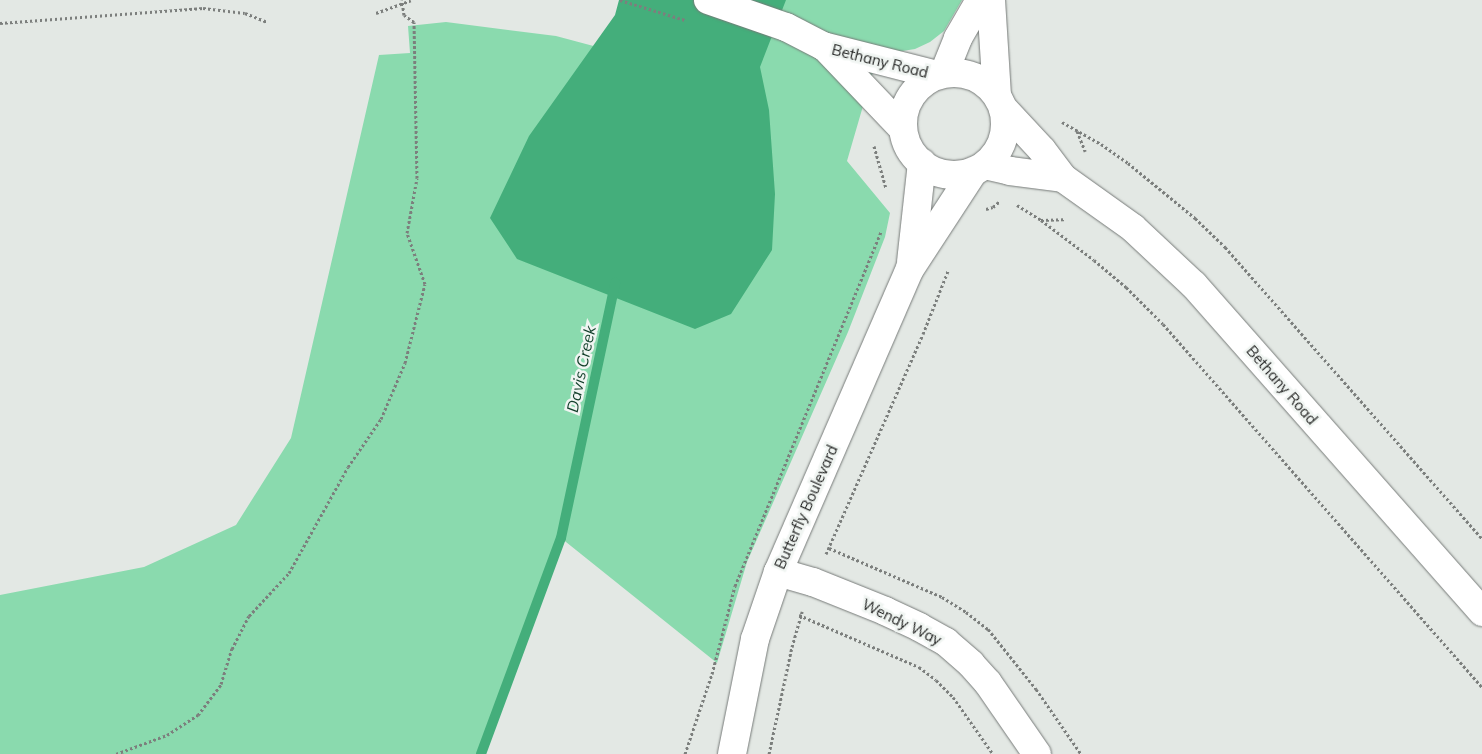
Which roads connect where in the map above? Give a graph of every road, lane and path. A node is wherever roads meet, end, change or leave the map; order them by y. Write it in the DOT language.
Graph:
graph roads {
  1 [pos="410,0"];
  2 [pos="708,0"];
  3 [pos="980,0"];
  4 [pos="991,0"];
  5 [pos="402,2"];
  6 [pos="376,13"];
  7 [pos="267,22"];
  8 [pos="0,24"];
  9 [pos="824,46"];
  10 [pos="941,74"];
  11 [pos="874,98"];
  12 [pos="1000,101"];
  13 [pos="903,129"];
  14 [pos="1077,131"];
  15 [pos="922,163"];
  16 [pos="979,168"];
  17 [pos="1063,178"];
  18 [pos="885,197"];
  19 [pos="1011,202"];
  20 [pos="882,223"];
  21 [pos="951,263"];
  22 [pos="910,269"];
  23 [pos="1482,539"];
  24 [pos="778,572"];
  25 [pos="813,582"];
  26 [pos="1482,612"];
  27 [pos="801,615"];
  28 [pos="1482,687"];
  29 [pos="116,754"];
  30 [pos="685,754"];
  31 [pos="732,754"];
  32 [pos="769,754"];
  33 [pos="993,754"];
  34 [pos="1037,754"];
  1 -- 5 [label="path"];
  2 -- 9 [label="street, Bethany Road"];
  3 -- 10 [label="street"];
  4 -- 12 [label="street"];
  5 -- 6 [label="path"];
  5 -- 29 [label="path"];
  7 -- 8 [label="path"];
  9 -- 10 [label="street, Bethany Road"];
  9 -- 11 [label="street, Bethany Road"];
  10 -- 12 [label="street, Bethany Road"];
  10 -- 13 [label="street, Bethany Road"];
  11 -- 13 [label="street, Bethany Road"];
  11 -- 18 [label="path"];
  12 -- 16 [label="street"];
  12 -- 17 [label="street, Bethany Road"];
  13 -- 15 [label="street, Bethany Road"];
  14 -- 23 [label="path"];
  15 -- 16 [label="street, Bethany Road"];
  15 -- 22 [label="street, Butterfly Boulevard"];
  16 -- 17 [label="street, Bethany Road"];
  16 -- 22 [label="street, Butterfly Boulevard"];
  17 -- 26 [label="street, Bethany Road"];
  19 -- 28 [label="path"];
  20 -- 30 [label="path"];
  21 -- 25 [label="path"];
  22 -- 24 [label="street, Butterfly Boulevard"];
  24 -- 25 [label="street, Wendy Way"];
  24 -- 31 [label="street, Butterfly Boulevard"];
  25 -- 27 [label="path"];
  25 -- 34 [label="street, Wendy Way"];
  27 -- 32 [label="path"];
  27 -- 33 [label="path"];
}
